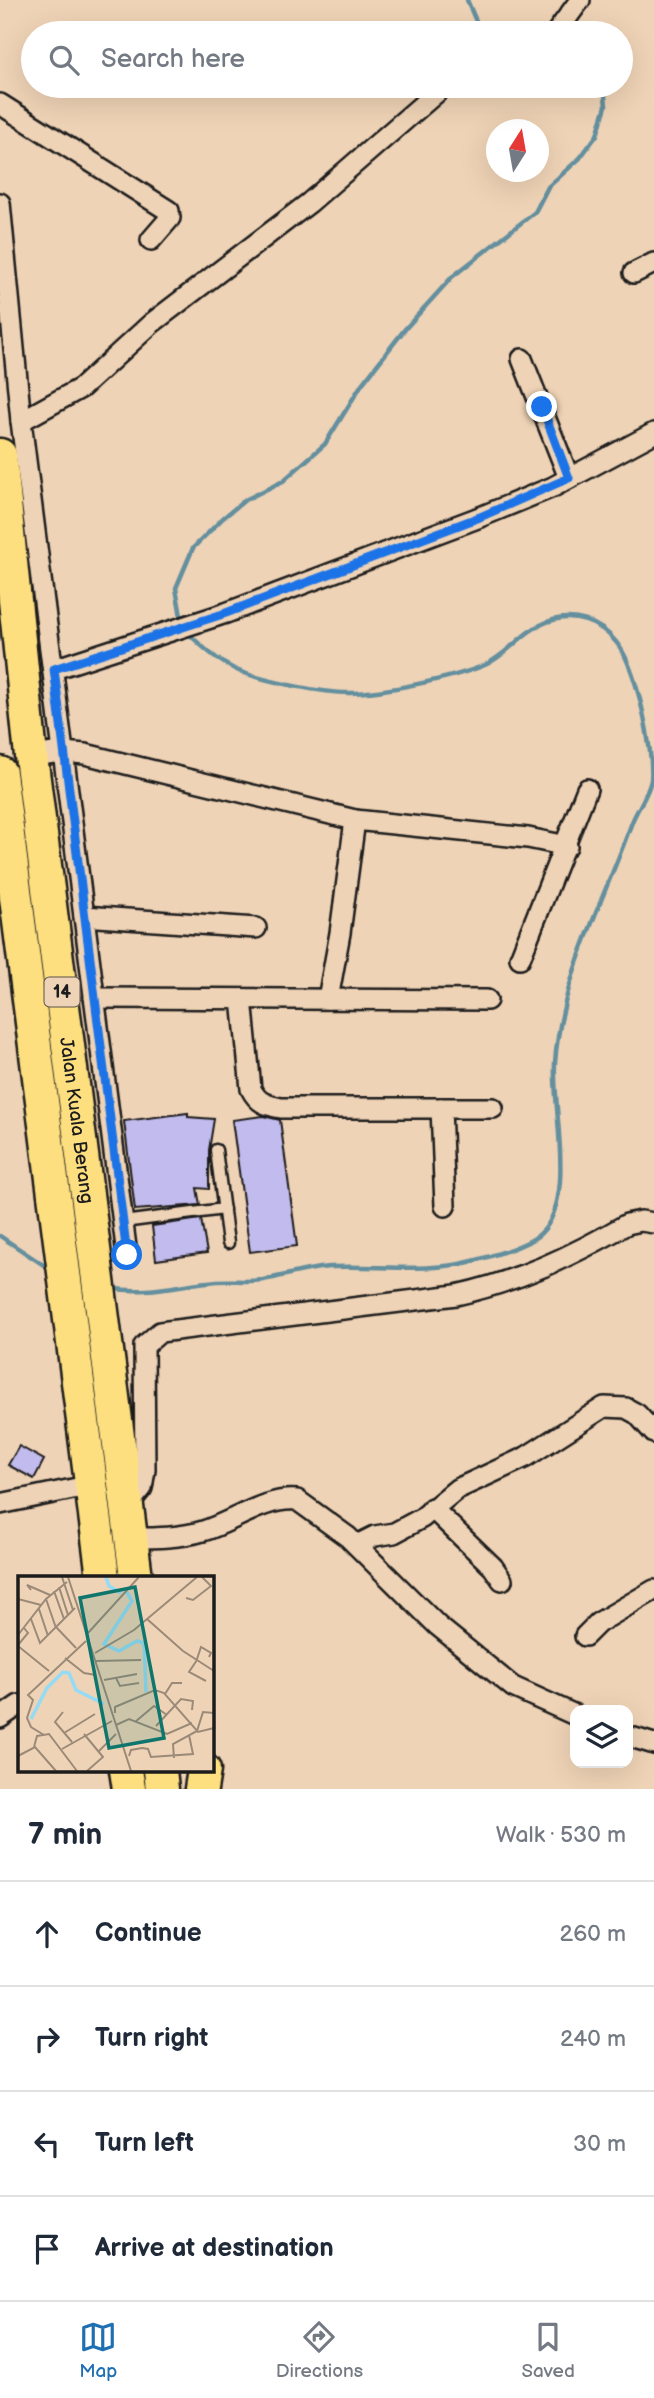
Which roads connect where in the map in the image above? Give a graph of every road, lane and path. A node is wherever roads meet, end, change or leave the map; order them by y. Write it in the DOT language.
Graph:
graph roads {
  1 [pos="580,0"];
  2 [pos="565,21"];
  3 [pos="430,98"];
  4 [pos="0,104"];
  5 [pos="0,203"];
  6 [pos="151,240"];
  7 [pos="654,263"];
  8 [pos="634,273"];
  9 [pos="522,359"];
  10 [pos="21,421"];
  11 [pos="654,433"];
  12 [pos="0,456"];
  13 [pos="569,478"];
  14 [pos="54,669"];
  15 [pos="63,752"];
  16 [pos="31,756"];
  17 [pos="0,759"];
  18 [pos="0,773"];
  19 [pos="587,789"];
  20 [pos="355,820"];
  21 [pos="567,846"];
  22 [pos="84,916"];
  23 [pos="10,919"];
  24 [pos="256,928"];
  25 [pos="520,958"];
  26 [pos="94,998"];
  27 [pos="242,999"];
  28 [pos="328,999"];
  29 [pos="487,1000"];
  30 [pos="441,1108"];
  31 [pos="493,1108"];
  32 [pos="216,1150"];
  33 [pos="116,1166"];
  34 [pos="85,1171"];
  35 [pos="445,1206"];
  36 [pos="224,1209"];
  37 [pos="123,1222"];
  38 [pos="654,1223"];
  39 [pos="228,1243"];
  40 [pos="127,1255"];
  41 [pos="654,1433"];
  42 [pos="92,1485"];
  43 [pos="0,1504"];
  44 [pos="128,1505"];
  45 [pos="432,1508"];
  46 [pos="132,1538"];
  47 [pos="357,1545"];
  48 [pos="103,1576"];
  49 [pos="136,1576"];
  50 [pos="502,1580"];
  51 [pos="654,1590"];
  52 [pos="585,1636"];
  53 [pos="18,1706"];
  54 [pos="570,1713"];
  55 [pos="0,1718"];
  56 [pos="633,1738"];
  57 [pos="654,1744"];
  1 -- 2 [label="street"];
  3 -- 10 [label="street"];
  4 -- 6 [label="street"];
  5 -- 10 [label="street"];
  7 -- 8 [label="street"];
  9 -- 13 [label="street"];
  10 -- 14 [label="street"];
  11 -- 13 [label="street"];
  12 -- 16 [label="highway, Jalan Kuala Berang / 14"];
  13 -- 14 [label="street"];
  14 -- 15 [label="street"];
  15 -- 16 [label="street"];
  15 -- 20 [label="street"];
  15 -- 22 [label="street"];
  16 -- 17 [label="highway"];
  16 -- 34 [label="highway, Jalan Kuala Berang / 14"];
  18 -- 23 [label="highway, Jalan Kuala Berang / 14"];
  19 -- 21 [label="street"];
  20 -- 21 [label="street"];
  20 -- 28 [label="street"];
  21 -- 25 [label="street"];
  22 -- 24 [label="street"];
  22 -- 26 [label="street"];
  23 -- 42 [label="highway, Jalan Kuala Berang / 14"];
  26 -- 27 [label="street"];
  26 -- 33 [label="street"];
  27 -- 28 [label="street"];
  27 -- 30 [label="street"];
  28 -- 29 [label="street"];
  30 -- 31 [label="street"];
  30 -- 35 [label="street"];
  32 -- 36 [label="lane"];
  33 -- 34 [label="street"];
  33 -- 37 [label="street"];
  34 -- 44 [label="highway, Jalan Kuala Berang / 14"];
  36 -- 37 [label="lane"];
  36 -- 39 [label="lane"];
  37 -- 40 [label="street"];
  38 -- 44 [label="street"];
  41 -- 45 [label="street"];
  42 -- 43 [label="street"];
  42 -- 48 [label="highway, Jalan Kuala Berang / 14"];
  44 -- 46 [label="highway, Jalan Kuala Berang / 14"];
  45 -- 47 [label="street"];
  45 -- 50 [label="street"];
  46 -- 47 [label="street"];
  46 -- 49 [label="highway, Jalan Kuala Berang / 14"];
  47 -- 54 [label="street"];
  51 -- 52 [label="street"];
  53 -- 55 [label="street"];
  56 -- 57 [label="street"];
}
